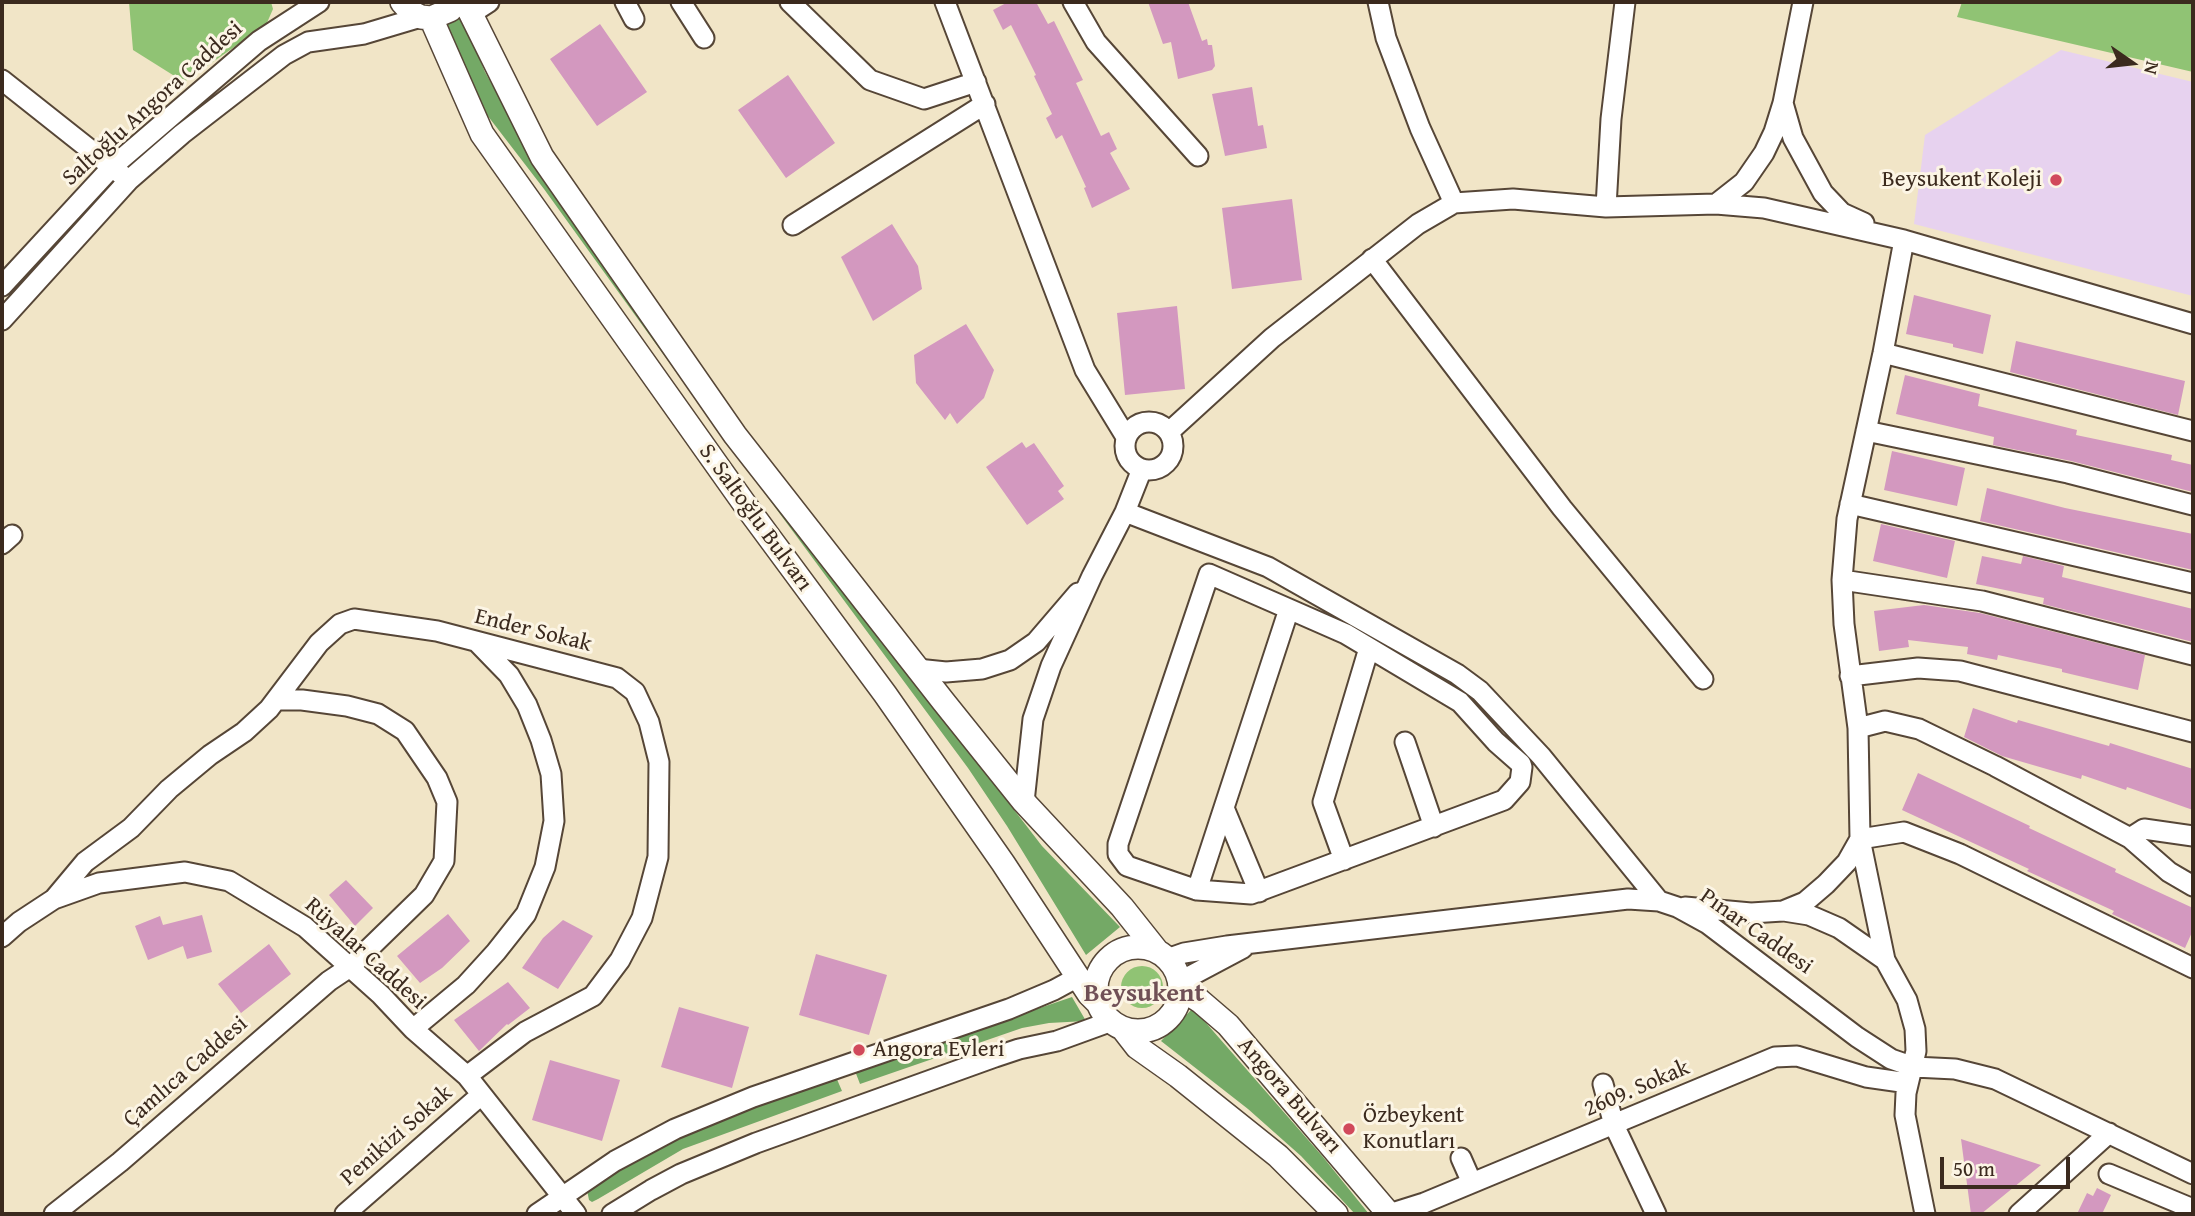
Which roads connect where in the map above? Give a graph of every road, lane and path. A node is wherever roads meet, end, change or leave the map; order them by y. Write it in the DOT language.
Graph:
graph roads {
  1 [pos="319,2"];
  2 [pos="401,2"];
  3 [pos="681,2"];
  4 [pos="790,2"];
  5 [pos="1073,2"];
  6 [pos="1378,2"];
  7 [pos="1625,2"];
  8 [pos="1819,2"];
  9 [pos="470,5"];
  10 [pos="952,5"];
  11 [pos="1801,10"];
  12 [pos="291,11"];
  13 [pos="426,17"];
  14 [pos="704,38"];
  15 [pos="2,80"];
  16 [pos="976,82"];
  17 [pos="1783,103"];
  18 [pos="985,104"];
  19 [pos="1198,156"];
  20 [pos="112,167"];
  21 [pos="129,180"];
  22 [pos="1454,203"];
  23 [pos="1716,204"];
  24 [pos="1606,207"];
  25 [pos="793,225"];
  26 [pos="1904,240"];
  27 [pos="1372,259"];
  28 [pos="2,286"];
  29 [pos="2,320"];
  30 [pos="2193,324"];
  31 [pos="1883,353"];
  32 [pos="2193,430"];
  33 [pos="1169,432"];
  34 [pos="1866,432"];
  35 [pos="1126,437"];
  36 [pos="1142,469"];
  37 [pos="1850,504"];
  38 [pos="2193,505"];
  39 [pos="1125,512"];
  40 [pos="1092,576"];
  41 [pos="1842,580"];
  42 [pos="2193,583"];
  43 [pos="1289,610"];
  44 [pos="477,642"];
  45 [pos="1369,648"];
  46 [pos="2193,655"];
  47 [pos="917,669"];
  48 [pos="1850,676"];
  49 [pos="1703,679"];
  50 [pos="276,700"];
  51 [pos="1858,728"];
  52 [pos="2193,732"];
  53 [pos="1405,742"];
  54 [pos="1541,756"];
  55 [pos="1522,767"];
  56 [pos="1024,802"];
  57 [pos="1224,808"];
  58 [pos="1434,827"];
  59 [pos="2193,836"];
  60 [pos="2130,838"];
  61 [pos="1860,839"];
  62 [pos="1344,860"];
  63 [pos="2193,886"];
  64 [pos="1198,891"];
  65 [pos="1259,892"];
  66 [pos="54,898"];
  67 [pos="1668,904"];
  68 [pos="1783,911"];
  69 [pos="2,937"];
  70 [pos="1250,943"];
  71 [pos="1162,955"];
  72 [pos="1885,960"];
  73 [pos="350,967"];
  74 [pos="2193,968"];
  75 [pos="1078,977"];
  76 [pos="1180,985"];
  77 [pos="1112,1019"];
  78 [pos="413,1029"];
  79 [pos="1911,1075"];
  80 [pos="467,1076"];
  81 [pos="1602,1084"];
  82 [pos="481,1095"];
  83 [pos="1614,1125"];
  84 [pos="2109,1133"];
  85 [pos="1461,1158"];
  86 [pos="2109,1174"];
  87 [pos="2193,1174"];
  88 [pos="1472,1184"];
  89 [pos="561,1197"];
  90 [pos="2193,1209"];
  91 [pos="54,1214"];
  92 [pos="345,1214"];
  93 [pos="537,1214"];
  94 [pos="576,1214"];
  95 [pos="612,1214"];
  96 [pos="1336,1214"];
  97 [pos="1389,1214"];
  98 [pos="1656,1214"];
  99 [pos="1925,1214"];
  100 [pos="2018,1214"];
  1 -- 12 [label="street, Saltoğlu Angora Caddesi"];
  2 -- 13 [label="main road, S. Saltoğlu Bulvarı"];
  3 -- 14 [label="street"];
  4 -- 16 [label="street"];
  5 -- 19 [label="street"];
  6 -- 22 [label="street"];
  7 -- 24 [label="street"];
  8 -- 11 [label="street"];
  9 -- 13 [label="main road, S. Saltoğlu Bulvarı"];
  9 -- 47 [label="main road, S. Saltoğlu Bulvarı"];
  10 -- 16 [label="street"];
  11 -- 17 [label="street"];
  12 -- 20 [label="street, Saltoğlu Angora Caddesi"];
  13 -- 21 [label="street, Saltoğlu Angora Caddesi"];
  13 -- 75 [label="main road, S. Saltoğlu Bulvarı"];
  15 -- 20 [label="street"];
  16 -- 18 [label="street"];
  17 -- 23 [label="street"];
  17 -- 26 [label="street"];
  18 -- 25 [label="street"];
  18 -- 35 [label="street"];
  20 -- 21 [label="street"];
  20 -- 28 [label="street, Saltoğlu Angora Caddesi"];
  21 -- 29 [label="street, Saltoğlu Angora Caddesi"];
  22 -- 24 [label="street"];
  22 -- 27 [label="street"];
  23 -- 24 [label="street"];
  23 -- 26 [label="street"];
  26 -- 30 [label="street"];
  26 -- 31 [label="street"];
  27 -- 33 [label="street"];
  27 -- 49 [label="street"];
  31 -- 32 [label="street"];
  31 -- 34 [label="street"];
  33 -- 35 [label="street"];
  33 -- 36 [label="street"];
  34 -- 37 [label="street"];
  34 -- 38 [label="street"];
  35 -- 36 [label="street"];
  36 -- 39 [label="street"];
  37 -- 41 [label="street"];
  37 -- 42 [label="street"];
  39 -- 40 [label="street"];
  39 -- 54 [label="street"];
  40 -- 47 [label="street"];
  40 -- 56 [label="street"];
  41 -- 46 [label="street"];
  41 -- 48 [label="street"];
  43 -- 45 [label="street"];
  43 -- 57 [label="street"];
  43 -- 64 [label="street"];
  44 -- 50 [label="street, Ender Sokak"];
  44 -- 78 [label="street"];
  44 -- 80 [label="street, Ender Sokak"];
  45 -- 55 [label="street"];
  45 -- 62 [label="street"];
  47 -- 56 [label="main road, S. Saltoğlu Bulvarı"];
  48 -- 51 [label="street"];
  48 -- 52 [label="street"];
  50 -- 66 [label="street, Ender Sokak"];
  50 -- 73 [label="street, Çamlıca Caddesi"];
  51 -- 60 [label="street"];
  51 -- 61 [label="street"];
  53 -- 58 [label="street"];
  54 -- 55 [label="street"];
  54 -- 67 [label="street"];
  55 -- 58 [label="street"];
  56 -- 71 [label="main road, S. Saltoğlu Bulvarı"];
  57 -- 64 [label="street"];
  57 -- 65 [label="street"];
  58 -- 62 [label="street"];
  59 -- 60 [label="street"];
  60 -- 63 [label="street"];
  61 -- 68 [label="street"];
  61 -- 72 [label="street"];
  61 -- 74 [label="street"];
  62 -- 65 [label="street"];
  64 -- 65 [label="street"];
  66 -- 69 [label="street, Rüyalar Caddesi"];
  66 -- 73 [label="street, Rüyalar Caddesi"];
  67 -- 68 [label="street"];
  67 -- 70 [label="street, Pınar Caddesi"];
  67 -- 79 [label="street, Pınar Caddesi"];
  68 -- 72 [label="street"];
  70 -- 71 [label="street, Pınar Caddesi"];
  70 -- 76 [label="street, Pınar Caddesi"];
  71 -- 76 [label="main road"];
  71 -- 77 [label="main road"];
  72 -- 79 [label="street"];
  73 -- 78 [label="street, Rüyalar Caddesi"];
  73 -- 91 [label="street, Çamlıca Caddesi"];
  75 -- 77 [label="main road, S. Saltoğlu Bulvarı"];
  75 -- 89 [label="street"];
  76 -- 77 [label="main road"];
  76 -- 97 [label="main road, Angora Bulvarı"];
  77 -- 95 [label="street"];
  77 -- 96 [label="main road, Angora Bulvarı"];
  78 -- 80 [label="street, Rüyalar Caddesi"];
  79 -- 83 [label="street, 2609. Sokak"];
  79 -- 84 [label="street, Pınar Caddesi"];
  79 -- 99 [label="street"];
  80 -- 82 [label="street, Rüyalar Caddesi"];
  81 -- 83 [label="street"];
  82 -- 89 [label="street, Rüyalar Caddesi"];
  82 -- 92 [label="street, Penikizi Sokak"];
  83 -- 88 [label="street, 2609. Sokak"];
  83 -- 98 [label="street"];
  84 -- 87 [label="street, Pınar Caddesi"];
  84 -- 100 [label="street"];
  85 -- 88 [label="street"];
  86 -- 90 [label="street"];
  88 -- 97 [label="street, 2609. Sokak"];
  89 -- 93 [label="street"];
  89 -- 94 [label="street, Rüyalar Caddesi"];
}
